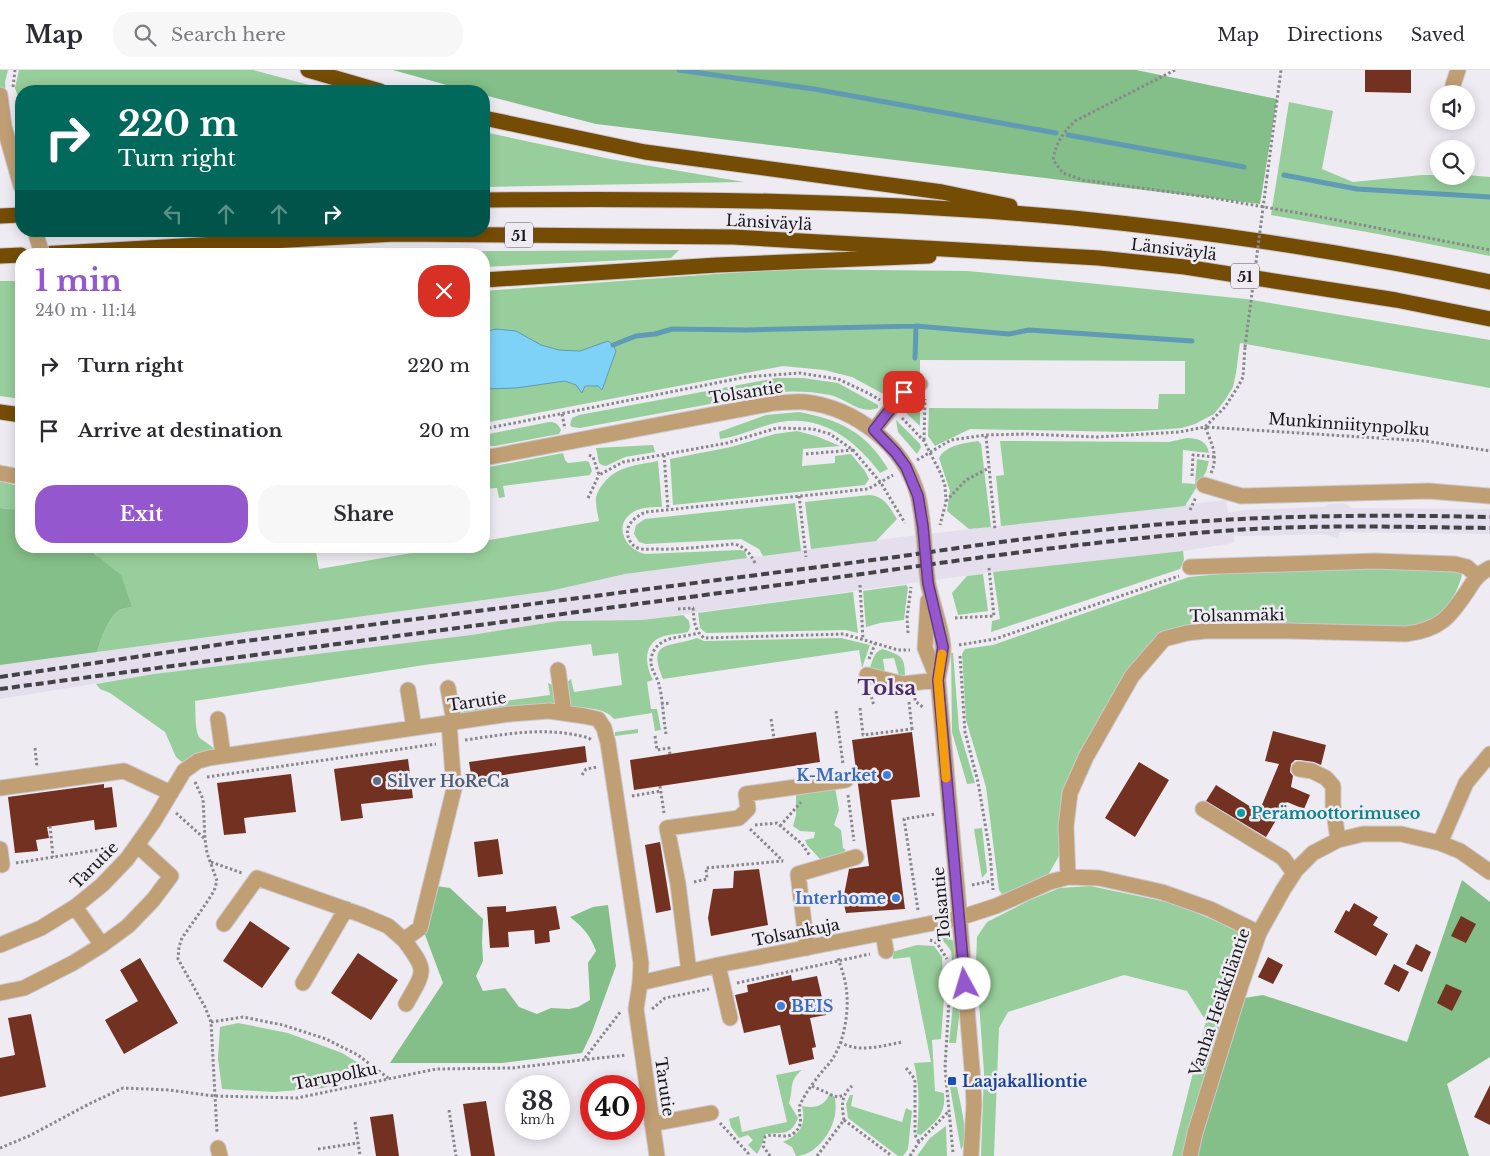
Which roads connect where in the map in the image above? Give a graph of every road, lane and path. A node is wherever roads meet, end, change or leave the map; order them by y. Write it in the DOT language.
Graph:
graph roads {
  1 [pos="308,70"];
  2 [pos="1175,70"];
  3 [pos="1281,70"];
  4 [pos="1458,70"];
  5 [pos="359,85"];
  6 [pos="1453,85"];
  7 [pos="0,95"];
  8 [pos="490,119"];
  9 [pos="2,123"];
  10 [pos="15,166"];
  11 [pos="490,200"];
  12 [pos="15,215"];
  13 [pos="0,216"];
  14 [pos="1072,218"];
  15 [pos="490,235"];
  16 [pos="342,237"];
  17 [pos="147,248"];
  18 [pos="1490,250"];
  19 [pos="998,251"];
  20 [pos="15,255"];
  21 [pos="0,256"];
  22 [pos="490,280"];
  23 [pos="1490,282"];
  24 [pos="1490,319"];
  25 [pos="922,389"];
  26 [pos="0,412"];
  27 [pos="15,414"];
  28 [pos="562,414"];
  29 [pos="1205,426"];
  30 [pos="874,430"];
  31 [pos="986,435"];
  32 [pos="924,441"];
  33 [pos="568,442"];
  34 [pos="853,450"];
  35 [pos="1490,451"];
  36 [pos="588,454"];
  37 [pos="806,454"];
  38 [pos="664,455"];
  39 [pos="490,457"];
  40 [pos="1215,458"];
  41 [pos="989,468"];
  42 [pos="0,473"];
  43 [pos="599,475"];
  44 [pos="15,476"];
  45 [pos="880,483"];
  46 [pos="1198,483"];
  47 [pos="799,496"];
  48 [pos="1490,496"];
  49 [pos="588,498"];
  50 [pos="946,502"];
  51 [pos="668,509"];
  52 [pos="939,526"];
  53 [pos="995,530"];
  54 [pos="906,531"];
  55 [pos="806,556"];
  56 [pos="755,564"];
  57 [pos="1190,567"];
  58 [pos="989,568"];
  59 [pos="1484,572"];
  60 [pos="860,585"];
  61 [pos="912,586"];
  62 [pos="678,610"];
  63 [pos="952,610"];
  64 [pos="955,618"];
  65 [pos="956,627"];
  66 [pos="698,633"];
  67 [pos="908,634"];
  68 [pos="958,636"];
  69 [pos="863,640"];
  70 [pos="909,642"];
  71 [pos="959,645"];
  72 [pos="910,650"];
  73 [pos="558,670"];
  74 [pos="867,675"];
  75 [pos="938,680"];
  76 [pos="913,683"];
  77 [pos="448,688"];
  78 [pos="408,690"];
  79 [pos="909,702"];
  80 [pos="671,703"];
  81 [pos="661,704"];
  82 [pos="860,708"];
  83 [pos="564,713"];
  84 [pos="925,716"];
  85 [pos="218,719"];
  86 [pos="771,719"];
  87 [pos="451,723"];
  88 [pos="414,728"];
  89 [pos="666,734"];
  90 [pos="655,736"];
  91 [pos="774,738"];
  92 [pos="450,742"];
  93 [pos="608,743"];
  94 [pos="670,754"];
  95 [pos="1490,755"];
  96 [pos="224,756"];
  97 [pos="598,767"];
  98 [pos="1299,769"];
  99 [pos="582,775"];
  100 [pos="190,777"];
  101 [pos="846,780"];
  102 [pos="812,785"];
  103 [pos="191,786"];
  104 [pos="660,786"];
  105 [pos="0,788"];
  106 [pos="661,791"];
  107 [pos="171,793"];
  108 [pos="630,796"];
  109 [pos="934,806"];
  110 [pos="1203,809"];
  111 [pos="174,811"];
  112 [pos="935,814"];
  113 [pos="936,823"];
  114 [pos="50,826"];
  115 [pos="780,826"];
  116 [pos="667,828"];
  117 [pos="205,839"];
  118 [pos="1338,840"];
  119 [pos="1440,843"];
  120 [pos="137,845"];
  121 [pos="0,849"];
  122 [pos="53,857"];
  123 [pos="856,857"];
  124 [pos="783,860"];
  125 [pos="211,862"];
  126 [pos="2,865"];
  127 [pos="819,868"];
  128 [pos="1490,872"];
  129 [pos="1294,873"];
  130 [pos="798,874"];
  131 [pos="1068,877"];
  132 [pos="257,878"];
  133 [pos="992,881"];
  134 [pos="984,883"];
  135 [pos="678,884"];
  136 [pos="996,906"];
  137 [pos="75,907"];
  138 [pos="917,907"];
  139 [pos="346,910"];
  140 [pos="926,912"];
  141 [pos="912,914"];
  142 [pos="959,918"];
  143 [pos="224,924"];
  144 [pos="883,933"];
  145 [pos="1259,933"];
  146 [pos="404,940"];
  147 [pos="929,940"];
  148 [pos="833,943"];
  149 [pos="0,945"];
  150 [pos="102,945"];
  151 [pos="807,948"];
  152 [pos="886,950"];
  153 [pos="838,960"];
  154 [pos="948,960"];
  155 [pos="718,965"];
  156 [pos="689,972"];
  157 [pos="640,982"];
  158 [pos="303,983"];
  159 [pos="723,986"];
  160 [pos="0,994"];
  161 [pos="949,996"];
  162 [pos="665,998"];
  163 [pos="406,1004"];
  164 [pos="621,1011"];
  165 [pos="730,1018"];
  166 [pos="211,1022"];
  167 [pos="840,1042"];
  168 [pos="903,1042"];
  169 [pos="628,1054"];
  170 [pos="585,1058"];
  171 [pos="906,1068"];
  172 [pos="388,1078"];
  173 [pos="812,1086"];
  174 [pos="852,1086"];
  175 [pos="845,1094"];
  176 [pos="214,1096"];
  177 [pos="450,1110"];
  178 [pos="949,1111"];
  179 [pos="711,1113"];
  180 [pos="844,1120"];
  181 [pos="356,1122"];
  182 [pos="652,1124"];
  183 [pos="919,1142"];
  184 [pos="358,1143"];
  185 [pos="0,1148"];
  186 [pos="318,1149"];
  187 [pos="219,1152"];
  188 [pos="748,1155"];
  189 [pos="360,1156"];
  190 [pos="456,1156"];
  191 [pos="657,1156"];
  192 [pos="753,1156"];
  193 [pos="770,1156"];
  194 [pos="817,1156"];
  195 [pos="892,1156"];
  196 [pos="910,1156"];
  197 [pos="953,1156"];
  198 [pos="971,1156"];
  199 [pos="1190,1156"];
  1 -- 5 [label="highway"];
  2 -- 18 [label="path"];
  3 -- 29 [label="path, bridge"];
  4 -- 6 [label="street"];
  7 -- 9 [label="street"];
  8 -- 14 [label="highway"];
  9 -- 10 [label="street"];
  11 -- 14 [label="highway, Länsiväylä / 51"];
  12 -- 13 [label="highway"];
  14 -- 23 [label="highway, Länsiväylä / 51"];
  15 -- 19 [label="highway, Länsiväylä / 51"];
  16 -- 17 [label="highway, Länsiväylä / 51"];
  19 -- 22 [label="highway"];
  19 -- 24 [label="highway, Länsiväylä / 51"];
  20 -- 21 [label="highway"];
  25 -- 30 [label="street"];
  25 -- 32 [label="path"];
  26 -- 27 [label="highway"];
  28 -- 33 [label="path"];
  29 -- 31 [label="path"];
  29 -- 35 [label="path, Munkinniitynpolku"];
  30 -- 33 [label="street, Tolsantie"];
  30 -- 75 [label="street, Tolsantie"];
  31 -- 41 [label="path"];
  31 -- 50 [label="path"];
  33 -- 39 [label="street, Tolsantie"];
  34 -- 37 [label="path"];
  34 -- 38 [label="path"];
  34 -- 45 [label="path"];
  36 -- 43 [label="path"];
  38 -- 43 [label="path"];
  38 -- 51 [label="path"];
  40 -- 46 [label="path"];
  41 -- 50 [label="path"];
  41 -- 53 [label="path"];
  42 -- 44 [label="street"];
  43 -- 49 [label="path"];
  45 -- 47 [label="path"];
  45 -- 54 [label="path"];
  46 -- 48 [label="street"];
  47 -- 51 [label="path"];
  47 -- 55 [label="path"];
  50 -- 52 [label="path"];
  51 -- 56 [label="path"];
  57 -- 59 [label="street"];
  57 -- 71 [label="path"];
  58 -- 64 [label="path"];
  59 -- 131 [label="street, Tolsanmäki"];
  60 -- 69 [label="path"];
  61 -- 67 [label="path"];
  62 -- 66 [label="path"];
  63 -- 64 [label="path"];
  64 -- 65 [label="path"];
  66 -- 69 [label="path"];
  66 -- 81 [label="path"];
  68 -- 71 [label="path"];
  69 -- 72 [label="path"];
  70 -- 72 [label="path"];
  71 -- 133 [label="path"];
  72 -- 76 [label="path"];
  73 -- 83 [label="street"];
  74 -- 76 [label="street"];
  75 -- 76 [label="street"];
  75 -- 142 [label="street, Tolsantie"];
  76 -- 84 [label="path"];
  77 -- 87 [label="street"];
  78 -- 88 [label="street"];
  79 -- 82 [label="path"];
  80 -- 81 [label="path"];
  81 -- 89 [label="path"];
  83 -- 87 [label="street, Tarutie"];
  83 -- 93 [label="street, Tarutie"];
  85 -- 96 [label="street"];
  86 -- 91 [label="path"];
  87 -- 88 [label="street, Tarutie"];
  87 -- 92 [label="street"];
  88 -- 96 [label="street, Tarutie"];
  90 -- 94 [label="path"];
  92 -- 93 [label="path"];
  92 -- 100 [label="path"];
  92 -- 146 [label="street"];
  93 -- 157 [label="street, Tarutie"];
  95 -- 119 [label="street"];
  96 -- 100 [label="street, Tarutie"];
  97 -- 99 [label="path"];
  98 -- 118 [label="street"];
  100 -- 103 [label="path"];
  100 -- 107 [label="street, Tarutie"];
  100 -- 117 [label="path"];
  101 -- 102 [label="street"];
  102 -- 115 [label="path"];
  102 -- 116 [label="street"];
  104 -- 106 [label="path"];
  105 -- 107 [label="street"];
  106 -- 108 [label="path"];
  106 -- 116 [label="path"];
  107 -- 120 [label="street, Tarutie"];
  109 -- 112 [label="path"];
  110 -- 129 [label="street"];
  111 -- 117 [label="path"];
  112 -- 113 [label="path"];
  112 -- 138 [label="path"];
  114 -- 122 [label="path"];
  115 -- 124 [label="path"];
  115 -- 127 [label="path"];
  116 -- 135 [label="street"];
  117 -- 125 [label="path"];
  118 -- 119 [label="street, Vanha Heikkiläntie"];
  118 -- 129 [label="street, Vanha Heikkiläntie"];
  119 -- 128 [label="street, Vanha Heikkiläntie"];
  120 -- 122 [label="path"];
  120 -- 137 [label="street, Tarutie"];
  120 -- 150 [label="street"];
  121 -- 126 [label="street"];
  122 -- 126 [label="path"];
  123 -- 127 [label="street"];
  124 -- 130 [label="path"];
  124 -- 135 [label="path"];
  125 -- 132 [label="path"];
  125 -- 166 [label="path"];
  127 -- 130 [label="street"];
  129 -- 145 [label="street, Vanha Heikkiläntie"];
  130 -- 151 [label="street"];
  131 -- 136 [label="street, Tolsankuja"];
  131 -- 145 [label="street, Tolsankuja"];
  132 -- 139 [label="street"];
  132 -- 143 [label="street"];
  133 -- 134 [label="path"];
  133 -- 136 [label="path"];
  135 -- 156 [label="street"];
  136 -- 142 [label="street, Tolsankuja"];
  137 -- 149 [label="street, Tarutie"];
  137 -- 150 [label="street"];
  139 -- 146 [label="street"];
  139 -- 158 [label="street"];
  140 -- 141 [label="path"];
  142 -- 144 [label="street, Tolsankuja"];
  142 -- 198 [label="street, Tolsantie"];
  144 -- 148 [label="street, Tolsankuja"];
  144 -- 152 [label="street"];
  145 -- 199 [label="street, Vanha Heikkiläntie"];
  146 -- 163 [label="street"];
  147 -- 154 [label="path"];
  148 -- 151 [label="street, Tolsankuja"];
  148 -- 153 [label="path"];
  150 -- 160 [label="street"];
  151 -- 155 [label="street, Tolsankuja"];
  152 -- 153 [label="path"];
  153 -- 159 [label="path"];
  153 -- 167 [label="path"];
  155 -- 156 [label="street, Tolsankuja"];
  155 -- 159 [label="street"];
  156 -- 157 [label="street, Tolsankuja"];
  157 -- 182 [label="street, Tarutie"];
  159 -- 162 [label="path"];
  159 -- 165 [label="street"];
  161 -- 178 [label="path"];
  164 -- 170 [label="path"];
  166 -- 172 [label="path"];
  166 -- 176 [label="path"];
  167 -- 168 [label="path"];
  167 -- 173 [label="path"];
  169 -- 170 [label="path, Tarupolku"];
  170 -- 172 [label="path, Tarupolku"];
  171 -- 183 [label="path"];
  172 -- 176 [label="path, Tarupolku"];
  173 -- 175 [label="path"];
  173 -- 193 [label="path"];
  174 -- 175 [label="path"];
  175 -- 180 [label="path"];
  176 -- 185 [label="path, Tarupolku"];
  176 -- 187 [label="path"];
  177 -- 190 [label="path"];
  178 -- 183 [label="path"];
  178 -- 197 [label="path"];
  179 -- 182 [label="street"];
  179 -- 188 [label="path"];
  180 -- 194 [label="path"];
  180 -- 195 [label="path"];
  181 -- 184 [label="path"];
  182 -- 191 [label="street, Tarutie"];
  183 -- 196 [label="path"];
  184 -- 186 [label="path"];
  184 -- 189 [label="path"];
  188 -- 192 [label="path"];
}
